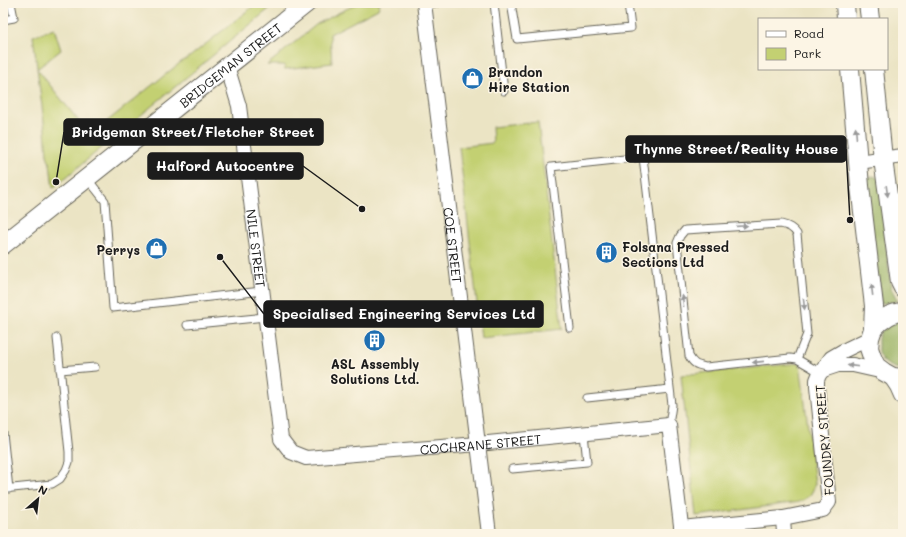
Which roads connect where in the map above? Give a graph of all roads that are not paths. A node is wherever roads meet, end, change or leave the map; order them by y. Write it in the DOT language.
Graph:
graph roads {
  1 [pos="11,3"];
  2 [pos="307,3"];
  3 [pos="429,3"];
  4 [pos="494,3"];
  5 [pos="511,3"];
  6 [pos="628,3"];
  7 [pos="845,3"];
  8 [pos="868,3"];
  9 [pos="846,18"];
  10 [pos="870,18"];
  11 [pos="3,20"];
  12 [pos="227,66"];
  13 [pos="850,70"];
  14 [pos="874,70"];
  15 [pos="504,91"];
  16 [pos="903,156"];
  17 [pos="883,159"];
  18 [pos="858,162"];
  19 [pos="87,178"];
  20 [pos="3,245"];
  21 [pos="903,288"];
  22 [pos="262,291"];
  23 [pos="903,312"];
  24 [pos="265,318"];
  25 [pos="187,325"];
  26 [pos="570,328"];
  27 [pos="871,334"];
  28 [pos="57,338"];
  29 [pos="797,359"];
  30 [pos="95,367"];
  31 [pos="60,370"];
  32 [pos="822,371"];
  33 [pos="893,376"];
  34 [pos="670,389"];
  35 [pos="903,395"];
  36 [pos="587,398"];
  37 [pos="669,425"];
  38 [pos="3,433"];
  39 [pos="584,434"];
  40 [pos="478,444"];
  41 [pos="291,452"];
  42 [pos="512,469"];
  43 [pos="6,489"];
  44 [pos="783,518"];
  45 [pos="682,531"];
  46 [pos="489,534"];
  47 [pos="784,534"];
  1 -- 11 [label="lane"];
  2 -- 12 [label="street, BRIDGEMAN STREET"];
  3 -- 40 [label="street, COE STREET"];
  4 -- 15 [label="lane"];
  5 -- 6 [label="lane"];
  7 -- 9 [label="street"];
  8 -- 10 [label="street"];
  12 -- 19 [label="street, BRIDGEMAN STREET"];
  12 -- 22 [label="street, NILE STREET"];
  18 -- 13 [label="street, one-way"];
  14 -- 17 [label="street"];
  16 -- 17 [label="street"];
  17 -- 18 [label="street"];
  17 -- 21 [label="street, one-way"];
  27 -- 18 [label="street, one-way"];
  19 -- 20 [label="street, BRIDGEMAN STREET"];
  19 -- 22 [label="lane"];
  22 -- 24 [label="street, NILE STREET"];
  23 -- 27 [label="street"];
  24 -- 25 [label="lane"];
  24 -- 41 [label="street, NILE STREET"];
  26 -- 34 [label="lane"];
  27 -- 32 [label="street, FOUNDRY STREET"];
  27 -- 33 [label="street"];
  28 -- 31 [label="lane"];
  29 -- 29 [label="lane, one-way"];
  29 -- 32 [label="lane"];
  30 -- 31 [label="lane"];
  31 -- 43 [label="lane"];
  33 -- 32 [label="street, FOUNDRY STREET, one-way"];
  32 -- 44 [label="street, FOUNDRY STREET"];
  33 -- 35 [label="street"];
  34 -- 36 [label="lane"];
  34 -- 37 [label="lane"];
  37 -- 39 [label="street, COCHRANE STREET"];
  37 -- 45 [label="street"];
  38 -- 43 [label="lane"];
  39 -- 40 [label="street, COCHRANE STREET"];
  39 -- 42 [label="lane"];
  40 -- 41 [label="street, COCHRANE STREET"];
  40 -- 46 [label="street, COE STREET"];
  44 -- 45 [label="street, FOUNDRY STREET"];
  44 -- 47 [label="street"];
}
